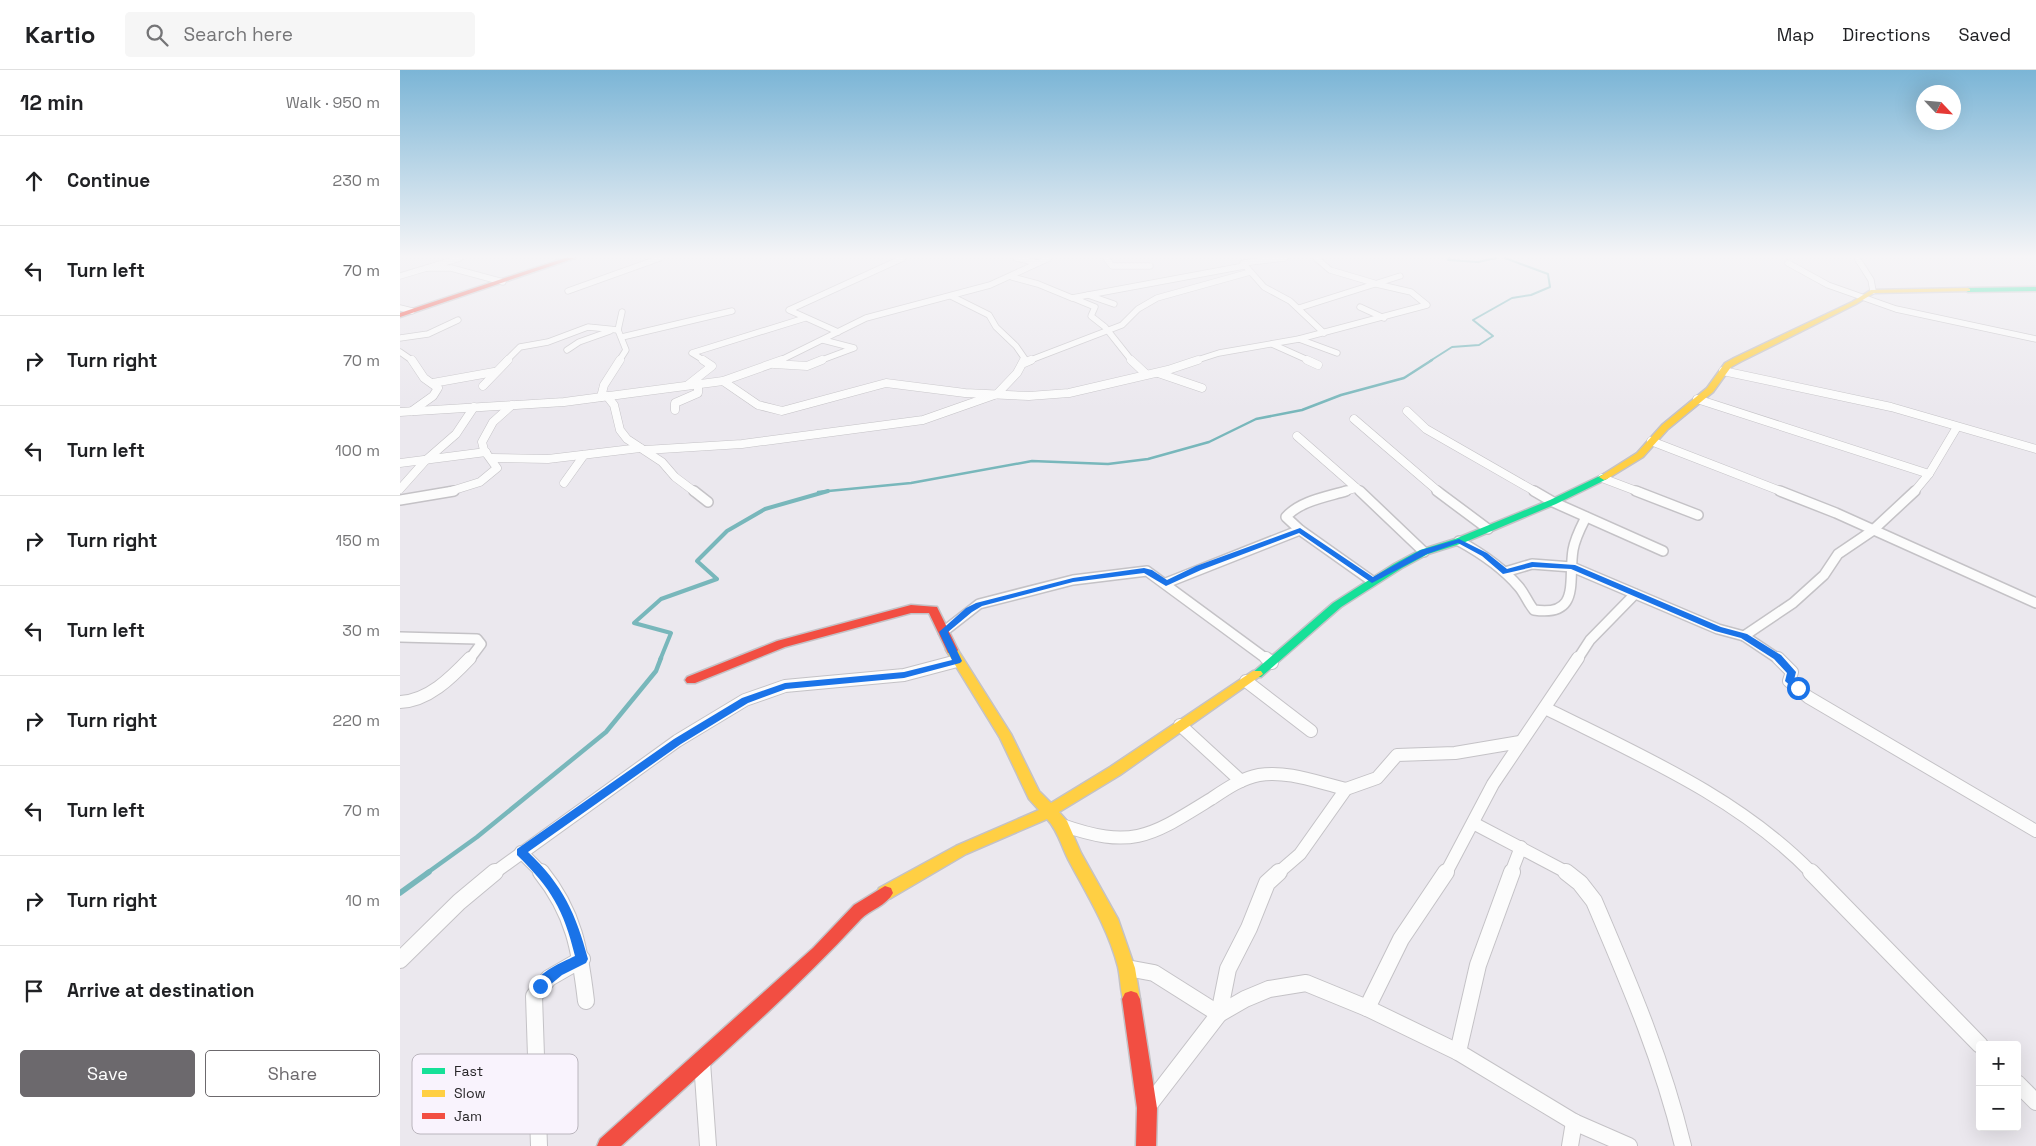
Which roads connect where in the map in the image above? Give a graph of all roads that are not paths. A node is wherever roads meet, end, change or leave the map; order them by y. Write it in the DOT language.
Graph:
graph roads {
  1 [pos="400,308"];
  2 [pos="421,308"];
  3 [pos="793,308"];
  4 [pos="902,308"];
  5 [pos="975,308"];
  6 [pos="1094,308"];
  7 [pos="1141,308"];
  8 [pos="1299,308"];
  9 [pos="1363,308"];
  10 [pos="1415,308"];
  11 [pos="1842,308"];
  12 [pos="1895,308"];
  13 [pos="412,311"];
  14 [pos="732,311"];
  15 [pos="622,312"];
  16 [pos="400,315"];
  17 [pos="805,318"];
  18 [pos="1384,318"];
  19 [pos="458,320"];
  20 [pos="615,331"];
  21 [pos="1108,331"];
  22 [pos="838,332"];
  23 [pos="1324,333"];
  24 [pos="400,338"];
  25 [pos="622,338"];
  26 [pos="2036,338"];
  27 [pos="1299,339"];
  28 [pos="823,340"];
  29 [pos="1272,344"];
  30 [pos="567,350"];
  31 [pos="400,352"];
  32 [pos="1337,353"];
  33 [pos="1024,363"];
  34 [pos="774,364"];
  35 [pos="1318,364"];
  36 [pos="1724,371"];
  37 [pos="494,372"];
  38 [pos="1158,373"];
  39 [pos="1146,374"];
  40 [pos="723,381"];
  41 [pos="433,383"];
  42 [pos="698,384"];
  43 [pos="687,385"];
  44 [pos="483,386"];
  45 [pos="1202,388"];
  46 [pos="997,394"];
  47 [pos="604,396"];
  48 [pos="1697,399"];
  49 [pos="512,405"];
  50 [pos="474,408"];
  51 [pos="675,410"];
  52 [pos="412,411"];
  53 [pos="1407,411"];
  54 [pos="400,412"];
  55 [pos="1354,419"];
  56 [pos="1957,427"];
  57 [pos="1297,436"];
  58 [pos="1651,441"];
  59 [pos="643,449"];
  60 [pos="2036,449"];
  61 [pos="488,455"];
  62 [pos="584,455"];
  63 [pos="426,461"];
  64 [pos="400,464"];
  65 [pos="1929,474"];
  66 [pos="1602,478"];
  67 [pos="564,483"];
  68 [pos="1356,488"];
  69 [pos="400,489"];
  70 [pos="400,500"];
  71 [pos="708,502"];
  72 [pos="1553,502"];
  73 [pos="1698,515"];
  74 [pos="1586,518"];
  75 [pos="1488,529"];
  76 [pos="1300,530"];
  77 [pos="1872,531"];
  78 [pos="1459,541"];
  79 [pos="1663,551"];
  80 [pos="1424,552"];
  81 [pos="1572,567"];
  82 [pos="1505,572"];
  83 [pos="1372,581"];
  84 [pos="1166,583"];
  85 [pos="1635,594"];
  86 [pos="2036,604"];
  87 [pos="943,632"];
  88 [pos="1744,636"];
  89 [pos="400,637"];
  90 [pos="957,661"];
  91 [pos="1272,663"];
  92 [pos="691,680"];
  93 [pos="1246,681"];
  94 [pos="400,702"];
  95 [pos="1545,708"];
  96 [pos="1180,725"];
  97 [pos="1311,731"];
  98 [pos="1520,742"];
  99 [pos="1241,781"];
  100 [pos="1346,790"];
  101 [pos="1050,811"];
  102 [pos="1473,823"];
  103 [pos="1062,825"];
  104 [pos="2036,831"];
  105 [pos="1522,847"];
  106 [pos="521,852"];
  107 [pos="582,959"];
  108 [pos="400,960"];
  109 [pos="1128,968"];
  110 [pos="586,1001"];
  111 [pos="1367,1008"];
  112 [pos="1219,1014"];
  113 [pos="1976,1041"];
  114 [pos="1458,1052"];
  115 [pos="535,1054"];
  116 [pos="702,1060"];
  117 [pos="2020,1086"];
  118 [pos="2036,1102"];
  119 [pos="1147,1108"];
  120 [pos="1574,1122"];
  121 [pos="607,1146"];
  122 [pos="708,1146"];
  123 [pos="1146,1146"];
  124 [pos="1570,1146"];
  125 [pos="1629,1146"];
  126 [pos="1683,1146"];
  1 -- 13 [label="street"];
  2 -- 13 [label="street"];
  3 -- 17 [label="street"];
  4 -- 22 [label="street"];
  5 -- 33 [label="street"];
  6 -- 21 [label="street"];
  7 -- 21 [label="street"];
  8 -- 23 [label="street"];
  9 -- 18 [label="street"];
  10 -- 18 [label="street"];
  11 -- 36 [label="street"];
  12 -- 26 [label="street"];
  13 -- 16 [label="street"];
  14 -- 25 [label="street"];
  15 -- 20 [label="street"];
  17 -- 22 [label="street"];
  17 -- 43 [label="street"];
  18 -- 23 [label="street"];
  19 -- 24 [label="street"];
  20 -- 25 [label="street"];
  20 -- 30 [label="street"];
  20 -- 37 [label="street"];
  21 -- 33 [label="street"];
  21 -- 39 [label="street"];
  22 -- 28 [label="street"];
  23 -- 27 [label="street"];
  25 -- 47 [label="street"];
  27 -- 29 [label="street"];
  27 -- 32 [label="street"];
  28 -- 34 [label="street"];
  28 -- 34 [label="street"];
  29 -- 35 [label="street"];
  29 -- 38 [label="street"];
  31 -- 41 [label="street"];
  33 -- 46 [label="street"];
  34 -- 40 [label="street"];
  36 -- 48 [label="street"];
  36 -- 56 [label="street"];
  37 -- 41 [label="street"];
  37 -- 44 [label="street"];
  38 -- 39 [label="street"];
  38 -- 45 [label="street"];
  39 -- 46 [label="street"];
  40 -- 42 [label="street"];
  40 -- 46 [label="street"];
  41 -- 52 [label="street"];
  42 -- 43 [label="street"];
  42 -- 51 [label="street"];
  43 -- 47 [label="street"];
  46 -- 59 [label="street"];
  47 -- 49 [label="street"];
  47 -- 59 [label="street"];
  48 -- 58 [label="street"];
  48 -- 65 [label="street"];
  49 -- 50 [label="street"];
  49 -- 61 [label="street"];
  50 -- 52 [label="street"];
  50 -- 63 [label="street"];
  52 -- 54 [label="street"];
  53 -- 72 [label="street"];
  55 -- 75 [label="street"];
  56 -- 60 [label="street"];
  56 -- 65 [label="street"];
  57 -- 68 [label="street"];
  58 -- 66 [label="street"];
  58 -- 77 [label="street"];
  59 -- 62 [label="street"];
  59 -- 71 [label="street"];
  61 -- 62 [label="street"];
  61 -- 63 [label="street"];
  61 -- 70 [label="street"];
  62 -- 67 [label="street"];
  63 -- 64 [label="street"];
  63 -- 69 [label="street"];
  65 -- 77 [label="street"];
  66 -- 72 [label="street"];
  66 -- 73 [label="street"];
  68 -- 76 [label="street"];
  68 -- 80 [label="street"];
  72 -- 74 [label="street"];
  72 -- 75 [label="street"];
  74 -- 79 [label="street"];
  74 -- 81 [label="street"];
  75 -- 78 [label="street"];
  76 -- 83 [label="street"];
  76 -- 84 [label="street"];
  77 -- 86 [label="street"];
  77 -- 88 [label="street"];
  78 -- 80 [label="street"];
  78 -- 82 [label="street"];
  80 -- 83 [label="street"];
  81 -- 82 [label="street"];
  81 -- 82 [label="street"];
  81 -- 85 [label="street"];
  83 -- 91 [label="street"];
  84 -- 87 [label="street"];
  84 -- 91 [label="street"];
  85 -- 88 [label="street"];
  85 -- 95 [label="street"];
  87 -- 90 [label="street"];
  87 -- 92 [label="street"];
  88 -- 104 [label="street"];
  89 -- 94 [label="street"];
  90 -- 101 [label="street"];
  90 -- 106 [label="street"];
  91 -- 93 [label="street"];
  93 -- 96 [label="street"];
  93 -- 97 [label="street"];
  95 -- 98 [label="street"];
  95 -- 113 [label="street"];
  96 -- 99 [label="street"];
  96 -- 101 [label="street"];
  98 -- 100 [label="street"];
  98 -- 102 [label="street"];
  99 -- 100 [label="street"];
  99 -- 103 [label="street"];
  100 -- 112 [label="street"];
  101 -- 103 [label="street"];
  101 -- 116 [label="street"];
  102 -- 105 [label="street"];
  102 -- 111 [label="street"];
  103 -- 109 [label="street"];
  105 -- 114 [label="street"];
  105 -- 126 [label="street"];
  106 -- 107 [label="street"];
  106 -- 108 [label="street"];
  107 -- 110 [label="street"];
  107 -- 115 [label="street"];
  109 -- 112 [label="street"];
  109 -- 119 [label="street"];
  111 -- 112 [label="street"];
  111 -- 114 [label="street"];
  112 -- 119 [label="street"];
  114 -- 120 [label="street"];
  116 -- 121 [label="street"];
  116 -- 122 [label="street"];
  117 -- 118 [label="street"];
  119 -- 123 [label="street"];
  120 -- 124 [label="street"];
  120 -- 125 [label="street"];
}
